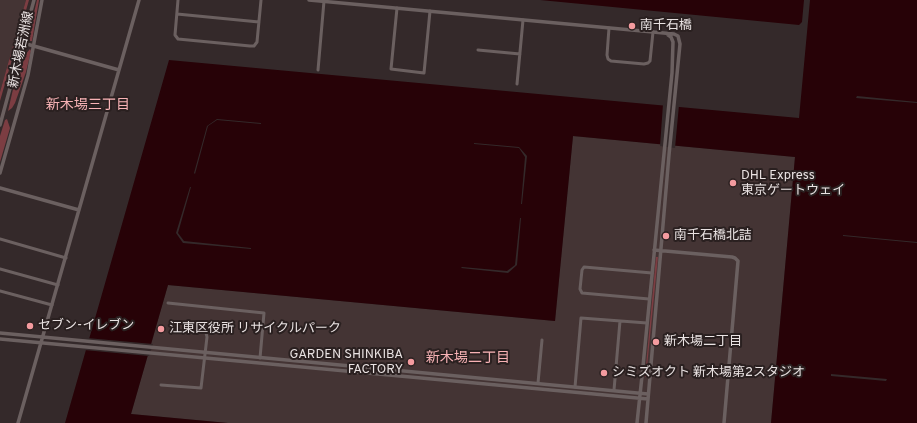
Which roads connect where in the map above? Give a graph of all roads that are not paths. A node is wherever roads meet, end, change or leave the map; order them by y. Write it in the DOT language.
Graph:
graph roads {
  1 [pos="34,0"];
  2 [pos="42,0"];
  3 [pos="139,0"];
  4 [pos="178,0"];
  5 [pos="261,0"];
  6 [pos="309,0"];
  7 [pos="324,1"];
  8 [pos="397,8"];
  9 [pos="430,11"];
  10 [pos="177,14"];
  11 [pos="523,20"];
  12 [pos="259,22"];
  13 [pos="609,28"];
  14 [pos="653,32"];
  15 [pos="665,33"];
  16 [pos="23,42"];
  17 [pos="34,46"];
  18 [pos="478,50"];
  19 [pos="520,54"];
  20 [pos="119,70"];
  21 [pos="318,70"];
  22 [pos="517,84"];
  23 [pos="0,125"];
  24 [pos="0,173"];
  25 [pos="0,188"];
  26 [pos="79,210"];
  27 [pos="0,239"];
  28 [pos="654,250"];
  29 [pos="661,251"];
  30 [pos="66,258"];
  31 [pos="0,269"];
  32 [pos="652,273"];
  33 [pos="58,285"];
  34 [pos="0,291"];
  35 [pos="649,299"];
  36 [pos="168,303"];
  37 [pos="52,306"];
  38 [pos="620,321"];
  39 [pos="647,323"];
  40 [pos="203,330"];
  41 [pos="0,334"];
  42 [pos="43,338"];
  43 [pos="0,339"];
  44 [pos="542,340"];
  45 [pos="41,342"];
  46 [pos="71,343"];
  47 [pos="166,352"];
  48 [pos="206,352"];
  49 [pos="204,358"];
  50 [pos="260,358"];
  51 [pos="341,365"];
  52 [pos="340,370"];
  53 [pos="485,378"];
  54 [pos="538,383"];
  55 [pos="484,384"];
  56 [pos="161,385"];
  57 [pos="575,387"];
  58 [pos="614,390"];
  59 [pos="640,393"];
  60 [pos="648,394"];
  61 [pos="640,398"];
  62 [pos="648,399"];
  63 [pos="18,423"];
  64 [pos="637,423"];
  65 [pos="646,423"];
  66 [pos="724,423"];
  1 -- 16 [label="street, 新木場若洲線"];
  2 -- 17 [label="street, 新木場若洲線"];
  3 -- 20 [label="street"];
  4 -- 10 [label="street"];
  5 -- 12 [label="street"];
  6 -- 7 [label="street"];
  7 -- 8 [label="street"];
  7 -- 21 [label="street"];
  8 -- 9 [label="street"];
  8 -- 9 [label="street"];
  9 -- 11 [label="street"];
  10 -- 12 [label="street"];
  10 -- 12 [label="street"];
  11 -- 13 [label="street"];
  11 -- 19 [label="street"];
  13 -- 14 [label="street"];
  13 -- 14 [label="street"];
  14 -- 15 [label="street"];
  15 -- 28 [label="street"];
  15 -- 29 [label="street"];
  16 -- 17 [label="street"];
  16 -- 23 [label="street, 新木場若洲線"];
  17 -- 20 [label="street"];
  17 -- 24 [label="street, 新木場若洲線"];
  18 -- 19 [label="street"];
  19 -- 22 [label="street"];
  20 -- 26 [label="street"];
  25 -- 26 [label="street"];
  26 -- 30 [label="street"];
  27 -- 30 [label="street"];
  28 -- 29 [label="street"];
  28 -- 32 [label="street"];
  29 -- 60 [label="street"];
  29 -- 66 [label="street"];
  30 -- 33 [label="street"];
  31 -- 33 [label="street"];
  32 -- 35 [label="street"];
  32 -- 35 [label="street"];
  33 -- 37 [label="street"];
  34 -- 37 [label="street"];
  35 -- 39 [label="street"];
  36 -- 50 [label="street"];
  37 -- 42 [label="street"];
  38 -- 39 [label="street"];
  38 -- 57 [label="street"];
  38 -- 58 [label="street"];
  39 -- 59 [label="street"];
  40 -- 48 [label="street"];
  41 -- 42 [label="street"];
  42 -- 45 [label="street"];
  42 -- 46 [label="street"];
  43 -- 45 [label="street"];
  44 -- 54 [label="street"];
  45 -- 46 [label="street"];
  45 -- 63 [label="street"];
  46 -- 47 [label="street"];
  47 -- 48 [label="street"];
  47 -- 49 [label="street"];
  48 -- 49 [label="street"];
  48 -- 50 [label="street"];
  49 -- 52 [label="street"];
  49 -- 56 [label="street"];
  50 -- 51 [label="street"];
  51 -- 52 [label="street"];
  51 -- 53 [label="street"];
  52 -- 55 [label="street"];
  53 -- 54 [label="street"];
  53 -- 55 [label="street"];
  54 -- 57 [label="street"];
  55 -- 61 [label="street"];
  57 -- 58 [label="street"];
  58 -- 59 [label="street"];
  59 -- 60 [label="street"];
  59 -- 61 [label="street"];
  60 -- 62 [label="street"];
  61 -- 62 [label="street"];
  61 -- 64 [label="street"];
  62 -- 65 [label="street"];
}
